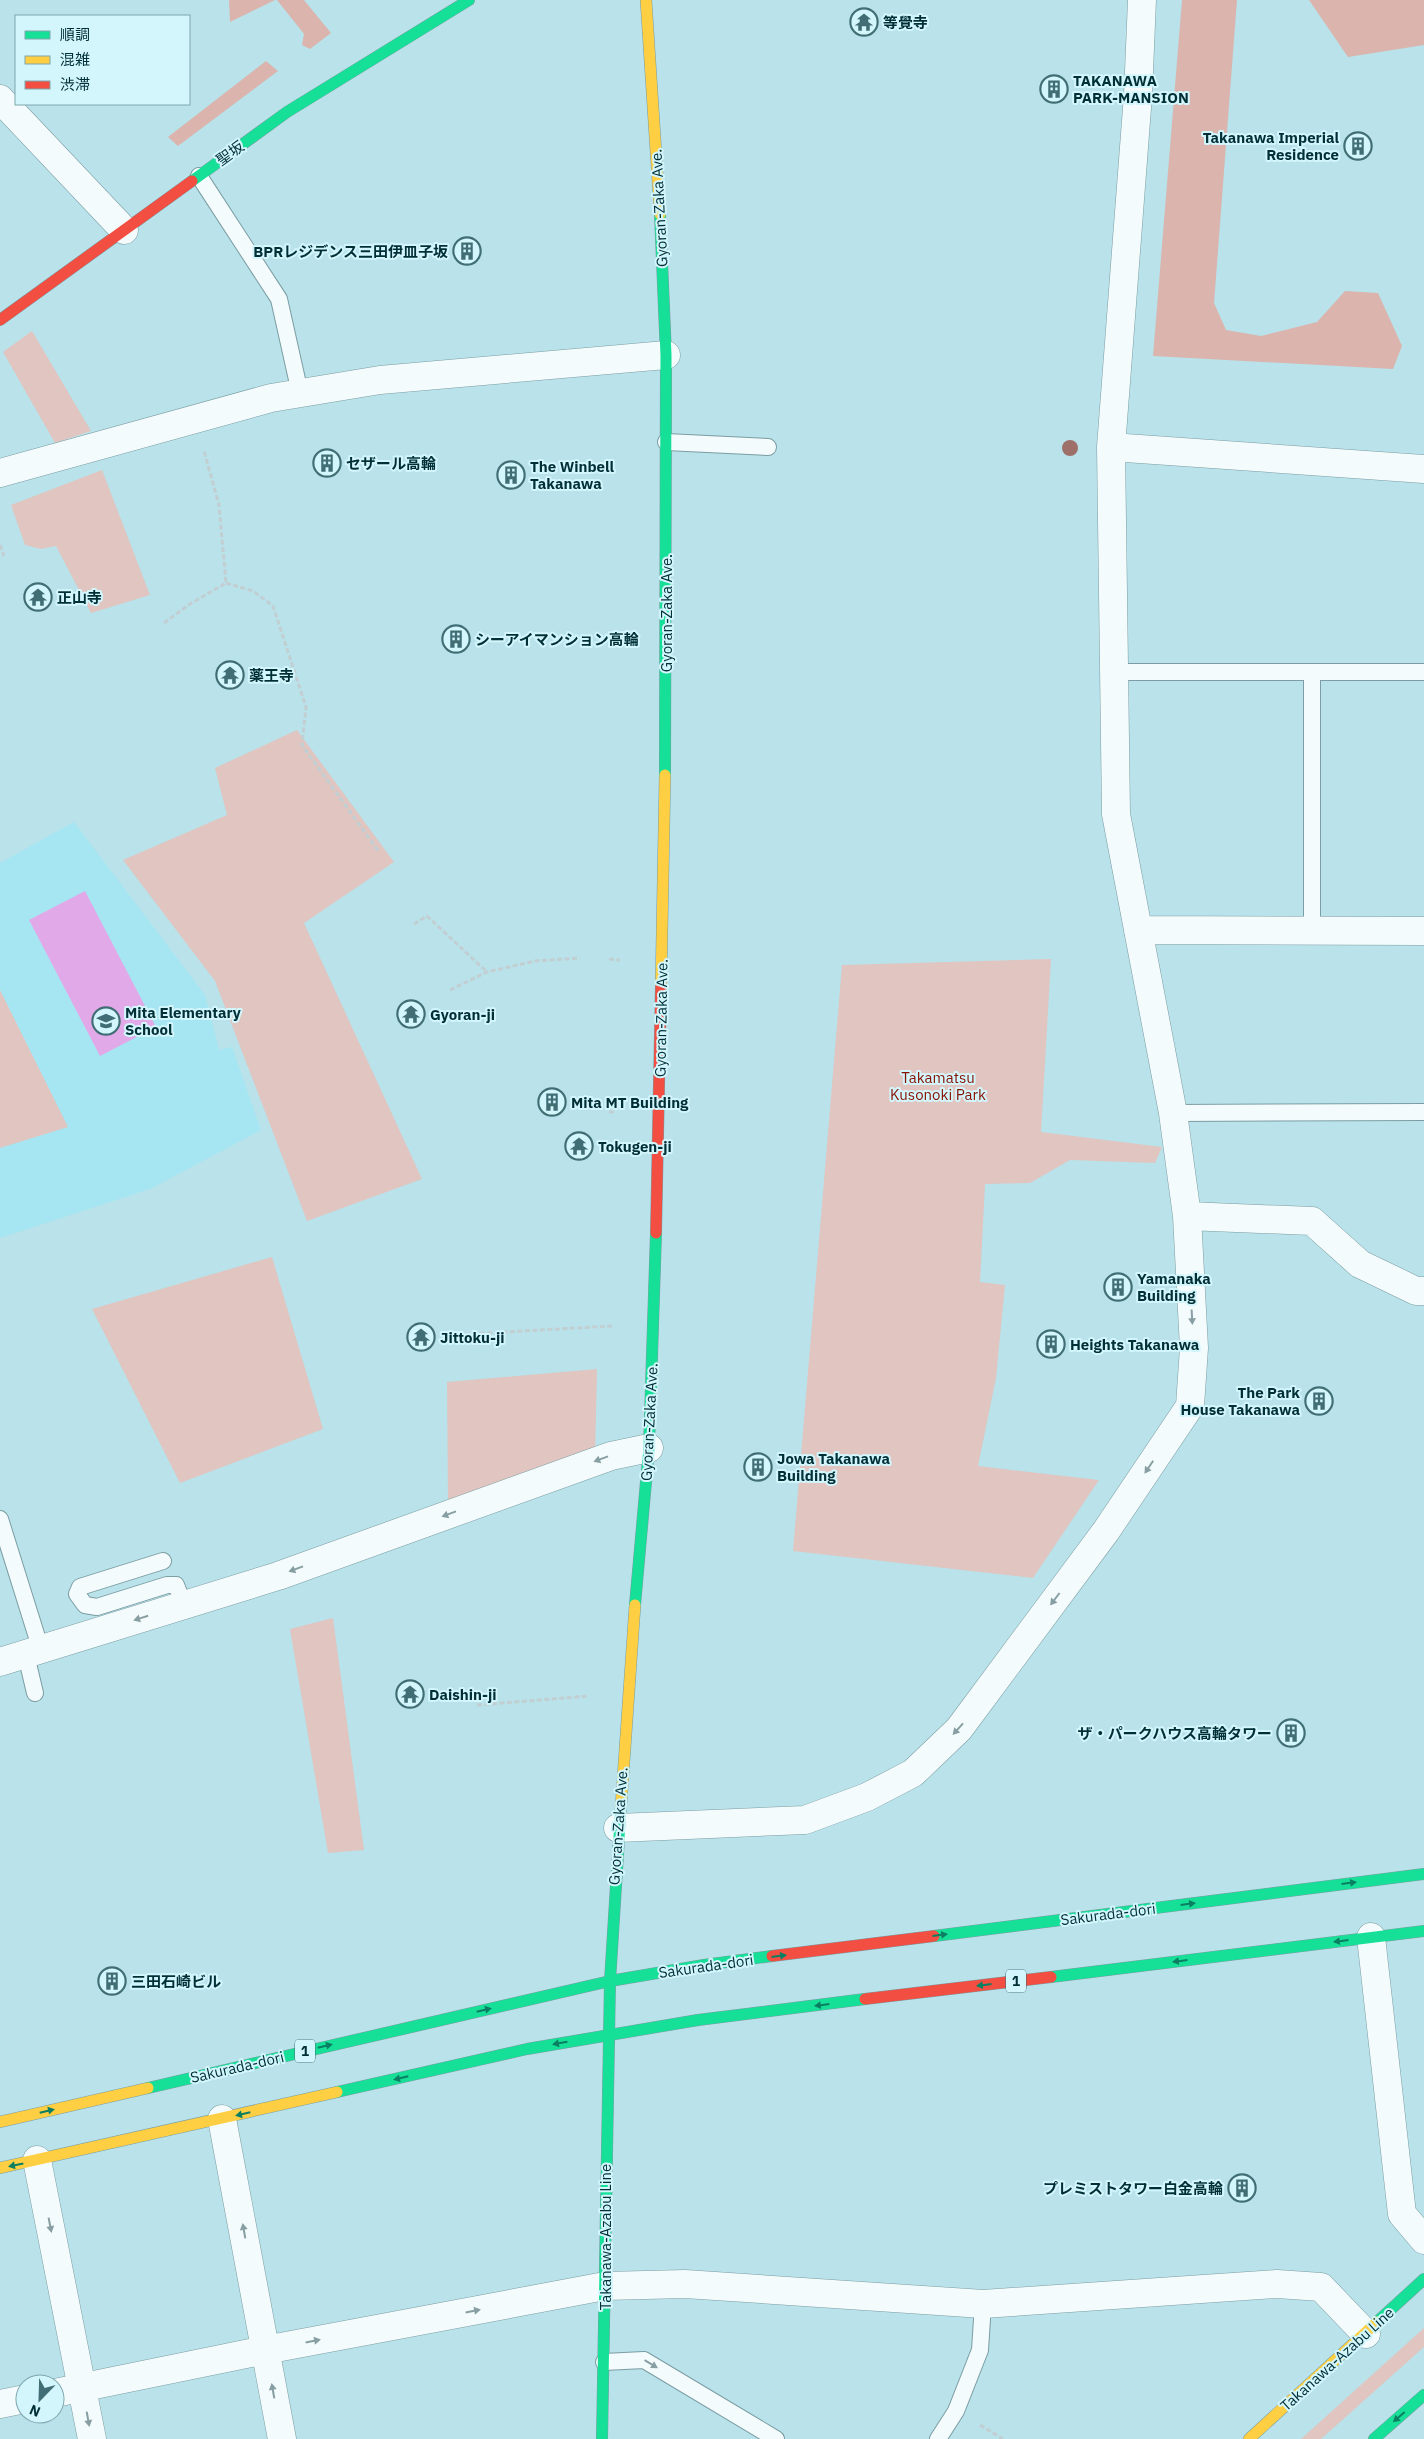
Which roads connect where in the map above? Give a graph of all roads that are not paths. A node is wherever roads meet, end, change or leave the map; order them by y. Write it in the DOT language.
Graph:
graph roads {
  1 [pos="470,0"];
  2 [pos="646,0"];
  3 [pos="1142,0"];
  4 [pos="0,99"];
  5 [pos="199,176"];
  6 [pos="124,230"];
  7 [pos="0,320"];
  8 [pos="666,355"];
  9 [pos="300,393"];
  10 [pos="666,442"];
  11 [pos="768,447"];
  12 [pos="1111,447"];
  13 [pos="1424,469"];
  14 [pos="0,473"];
  15 [pos="1115,672"];
  16 [pos="1312,672"];
  17 [pos="1424,672"];
  18 [pos="1138,930"];
  19 [pos="1312,930"];
  20 [pos="1424,931"];
  21 [pos="1424,1112"];
  22 [pos="1173,1113"];
  23 [pos="1187,1216"];
  24 [pos="1424,1291"];
  25 [pos="649,1448"];
  26 [pos="0,1519"];
  27 [pos="164,1561"];
  28 [pos="184,1605"];
  29 [pos="33,1652"];
  30 [pos="0,1662"];
  31 [pos="35,1693"];
  32 [pos="618,1828"];
  33 [pos="1424,1874"];
  34 [pos="1424,1931"];
  35 [pos="1371,1937"];
  36 [pos="610,1981"];
  37 [pos="608,2034"];
  38 [pos="222,2119"];
  39 [pos="0,2122"];
  40 [pos="37,2160"];
  41 [pos="0,2168"];
  42 [pos="1424,2240"];
  43 [pos="1424,2279"];
  44 [pos="605,2286"];
  45 [pos="983,2304"];
  46 [pos="1366,2334"];
  47 [pos="265,2350"];
  48 [pos="604,2362"];
  49 [pos="83,2388"];
  50 [pos="65,2391"];
  51 [pos="1424,2395"];
  52 [pos="15,2401"];
  53 [pos="0,2404"];
  54 [pos="92,2439"];
  55 [pos="282,2439"];
  56 [pos="602,2439"];
  57 [pos="776,2439"];
  58 [pos="938,2439"];
  59 [pos="1249,2439"];
  60 [pos="1374,2439"];
  1 -- 5 [label="main road, 聖坂"];
  2 -- 8 [label="main road, Gyoran-Zaka Ave."];
  3 -- 12 [label="street"];
  4 -- 6 [label="street"];
  5 -- 6 [label="main road, 聖坂"];
  5 -- 9 [label="lane"];
  6 -- 7 [label="main road, 聖坂"];
  8 -- 9 [label="street"];
  8 -- 10 [label="main road, Gyoran-Zaka Ave."];
  9 -- 14 [label="street"];
  10 -- 11 [label="lane"];
  10 -- 25 [label="main road, Gyoran-Zaka Ave."];
  12 -- 13 [label="street"];
  12 -- 15 [label="street"];
  15 -- 16 [label="lane"];
  15 -- 18 [label="street"];
  16 -- 17 [label="lane"];
  16 -- 19 [label="lane"];
  18 -- 19 [label="street"];
  18 -- 22 [label="street"];
  19 -- 20 [label="street"];
  21 -- 22 [label="lane"];
  22 -- 23 [label="street"];
  23 -- 24 [label="street"];
  23 -- 32 [label="street, one-way"];
  25 -- 28 [label="street, one-way"];
  25 -- 32 [label="main road, Gyoran-Zaka Ave."];
  26 -- 29 [label="lane"];
  27 -- 28 [label="lane"];
  28 -- 29 [label="street, one-way"];
  29 -- 30 [label="street"];
  29 -- 31 [label="lane"];
  32 -- 36 [label="main road, Gyoran-Zaka Ave."];
  36 -- 33 [label="main road, Sakurada-dori / 1, one-way"];
  34 -- 35 [label="main road, 1"];
  35 -- 37 [label="main road, 1, one-way"];
  35 -- 42 [label="street"];
  36 -- 37 [label="main road, Gyoran-Zaka Ave."];
  39 -- 36 [label="main road, Sakurada-dori / 1, one-way"];
  37 -- 38 [label="main road, 1, one-way"];
  37 -- 44 [label="main road, Takanawa-Azabu Line"];
  38 -- 40 [label="main road, 1"];
  47 -- 38 [label="street, one-way"];
  40 -- 41 [label="main road, 1, one-way"];
  40 -- 49 [label="street, one-way"];
  43 -- 46 [label="main road, Takanawa-Azabu Line"];
  44 -- 45 [label="street"];
  47 -- 44 [label="street, one-way"];
  44 -- 48 [label="main road, Takanawa-Azabu Line"];
  45 -- 46 [label="street"];
  45 -- 58 [label="lane"];
  46 -- 59 [label="main road, Takanawa-Azabu Line"];
  47 -- 49 [label="street"];
  55 -- 47 [label="street, one-way"];
  48 -- 56 [label="main road, Takanawa-Azabu Line"];
  48 -- 57 [label="lane, one-way"];
  49 -- 50 [label="street"];
  49 -- 54 [label="street, one-way"];
  51 -- 60 [label="main road, one-way"];
  52 -- 53 [label="street"];
}
